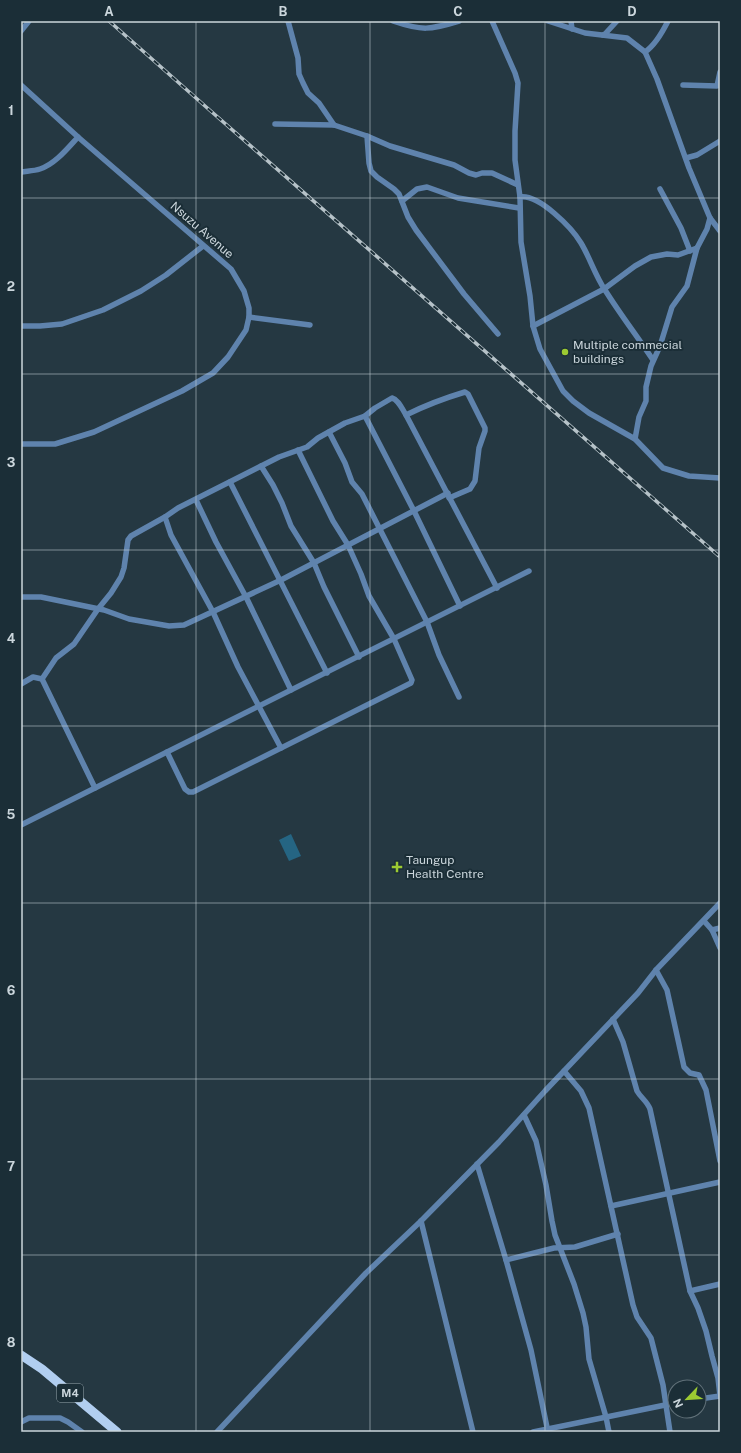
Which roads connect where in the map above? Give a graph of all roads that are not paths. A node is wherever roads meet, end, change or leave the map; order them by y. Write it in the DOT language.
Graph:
graph roads {
  1 [pos="29,21"];
  2 [pos="288,21"];
  3 [pos="392,21"];
  4 [pos="459,21"];
  5 [pos="492,21"];
  6 [pos="548,21"];
  7 [pos="571,21"];
  8 [pos="617,21"];
  9 [pos="668,21"];
  10 [pos="572,29"];
  11 [pos="21,31"];
  12 [pos="603,35"];
  13 [pos="645,52"];
  14 [pos="720,72"];
  15 [pos="21,85"];
  16 [pos="684,85"];
  17 [pos="719,86"];
  18 [pos="276,124"];
  19 [pos="334,125"];
  20 [pos="367,136"];
  21 [pos="78,138"];
  22 [pos="720,141"];
  23 [pos="686,158"];
  24 [pos="21,172"];
  25 [pos="518,185"];
  26 [pos="660,189"];
  27 [pos="520,197"];
  28 [pos="402,201"];
  29 [pos="520,208"];
  30 [pos="710,218"];
  31 [pos="720,231"];
  32 [pos="202,246"];
  33 [pos="698,248"];
  34 [pos="690,251"];
  35 [pos="604,289"];
  36 [pos="249,317"];
  37 [pos="310,325"];
  38 [pos="21,326"];
  39 [pos="533,326"];
  40 [pos="498,334"];
  41 [pos="653,360"];
  42 [pos="406,415"];
  43 [pos="365,416"];
  44 [pos="329,432"];
  45 [pos="636,439"];
  46 [pos="21,444"];
  47 [pos="298,450"];
  48 [pos="261,466"];
  49 [pos="720,478"];
  50 [pos="230,482"];
  51 [pos="449,496"];
  52 [pos="196,500"];
  53 [pos="414,511"];
  54 [pos="165,517"];
  55 [pos="379,528"];
  56 [pos="348,545"];
  57 [pos="314,563"];
  58 [pos="529,571"];
  59 [pos="281,580"];
  60 [pos="497,588"];
  61 [pos="246,597"];
  62 [pos="21,598"];
  63 [pos="460,606"];
  64 [pos="98,609"];
  65 [pos="213,612"];
  66 [pos="427,622"];
  67 [pos="394,639"];
  68 [pos="359,657"];
  69 [pos="327,672"];
  70 [pos="42,679"];
  71 [pos="21,684"];
  72 [pos="291,690"];
  73 [pos="459,697"];
  74 [pos="259,707"];
  75 [pos="281,748"];
  76 [pos="167,752"];
  77 [pos="95,788"];
  78 [pos="21,825"];
  79 [pos="720,903"];
  80 [pos="704,921"];
  81 [pos="720,928"];
  82 [pos="712,930"];
  83 [pos="720,948"];
  84 [pos="656,970"];
  85 [pos="613,1019"];
  86 [pos="564,1070"];
  87 [pos="524,1115"];
  88 [pos="720,1161"];
  89 [pos="477,1164"];
  90 [pos="720,1182"];
  91 [pos="668,1194"];
  92 [pos="611,1206"];
  93 [pos="421,1221"];
  94 [pos="618,1234"];
  95 [pos="561,1248"];
  96 [pos="506,1260"];
  97 [pos="720,1284"];
  98 [pos="690,1291"];
  99 [pos="21,1355"];
  100 [pos="720,1396"];
  101 [pos="707,1398"];
  102 [pos="666,1404"];
  103 [pos="606,1417"];
  104 [pos="21,1422"];
  105 [pos="548,1431"];
  106 [pos="82,1432"];
  107 [pos="118,1432"];
  108 [pos="217,1432"];
  109 [pos="473,1432"];
  110 [pos="533,1432"];
  111 [pos="609,1432"];
  112 [pos="670,1432"];
  1 -- 11 [label="street"];
  2 -- 19 [label="street"];
  3 -- 4 [label="street"];
  5 -- 25 [label="street"];
  6 -- 10 [label="street"];
  7 -- 10 [label="street"];
  8 -- 12 [label="street"];
  9 -- 13 [label="street"];
  10 -- 12 [label="street"];
  12 -- 13 [label="street"];
  13 -- 23 [label="street"];
  14 -- 17 [label="street"];
  15 -- 21 [label="street, Nsuzu Avenue"];
  16 -- 17 [label="street"];
  18 -- 19 [label="street"];
  19 -- 20 [label="street"];
  20 -- 25 [label="street"];
  20 -- 28 [label="street"];
  21 -- 24 [label="street"];
  21 -- 32 [label="street, Nsuzu Avenue"];
  22 -- 23 [label="street"];
  23 -- 30 [label="street"];
  25 -- 27 [label="street"];
  26 -- 34 [label="street"];
  27 -- 29 [label="street"];
  27 -- 35 [label="street"];
  28 -- 29 [label="street"];
  28 -- 40 [label="street"];
  29 -- 39 [label="street"];
  30 -- 31 [label="street"];
  30 -- 33 [label="street"];
  32 -- 36 [label="street, Nsuzu Avenue"];
  32 -- 38 [label="street"];
  33 -- 34 [label="street"];
  33 -- 41 [label="street"];
  34 -- 35 [label="street"];
  35 -- 39 [label="street"];
  35 -- 41 [label="street"];
  36 -- 37 [label="street"];
  36 -- 46 [label="street, Nsuzu Avenue"];
  39 -- 45 [label="street"];
  41 -- 45 [label="street"];
  42 -- 43 [label="street"];
  42 -- 51 [label="street"];
  42 -- 51 [label="street"];
  43 -- 44 [label="street"];
  43 -- 53 [label="street"];
  44 -- 47 [label="street"];
  44 -- 55 [label="street"];
  45 -- 49 [label="street"];
  47 -- 48 [label="street"];
  47 -- 56 [label="street"];
  48 -- 50 [label="street"];
  48 -- 57 [label="street"];
  50 -- 52 [label="street"];
  50 -- 59 [label="street"];
  51 -- 53 [label="street"];
  51 -- 60 [label="street"];
  52 -- 54 [label="street"];
  52 -- 61 [label="street"];
  53 -- 55 [label="street"];
  53 -- 63 [label="street"];
  54 -- 64 [label="street"];
  54 -- 65 [label="street"];
  55 -- 56 [label="street"];
  55 -- 66 [label="street"];
  56 -- 57 [label="street"];
  56 -- 67 [label="street"];
  57 -- 59 [label="street"];
  57 -- 68 [label="street"];
  58 -- 60 [label="street"];
  59 -- 61 [label="street"];
  59 -- 69 [label="street"];
  60 -- 63 [label="street"];
  61 -- 65 [label="street"];
  61 -- 72 [label="street"];
  62 -- 64 [label="street"];
  63 -- 66 [label="street"];
  64 -- 65 [label="street"];
  64 -- 70 [label="street"];
  65 -- 74 [label="street"];
  66 -- 67 [label="street"];
  66 -- 73 [label="street"];
  67 -- 68 [label="street"];
  67 -- 75 [label="street"];
  68 -- 69 [label="street"];
  69 -- 72 [label="street"];
  70 -- 71 [label="street"];
  70 -- 77 [label="street"];
  72 -- 74 [label="street"];
  74 -- 75 [label="street"];
  74 -- 76 [label="street"];
  75 -- 76 [label="street"];
  76 -- 77 [label="street"];
  77 -- 78 [label="street"];
  79 -- 80 [label="street"];
  80 -- 82 [label="street"];
  80 -- 84 [label="street"];
  81 -- 82 [label="street"];
  82 -- 83 [label="street"];
  84 -- 85 [label="street"];
  84 -- 88 [label="street"];
  85 -- 86 [label="street"];
  85 -- 91 [label="street"];
  86 -- 87 [label="street"];
  86 -- 92 [label="street"];
  87 -- 89 [label="street"];
  87 -- 95 [label="street"];
  89 -- 93 [label="street"];
  89 -- 96 [label="street"];
  90 -- 91 [label="street"];
  91 -- 92 [label="street"];
  91 -- 98 [label="street"];
  92 -- 94 [label="street"];
  93 -- 108 [label="street"];
  93 -- 109 [label="street"];
  94 -- 95 [label="street"];
  94 -- 102 [label="street"];
  95 -- 96 [label="street"];
  95 -- 103 [label="street"];
  96 -- 105 [label="street"];
  97 -- 98 [label="street"];
  98 -- 100 [label="street"];
  99 -- 107 [label="main road, M4"];
  100 -- 101 [label="street"];
  102 -- 103 [label="street"];
  102 -- 112 [label="street"];
  103 -- 105 [label="street"];
  103 -- 111 [label="street"];
  104 -- 106 [label="street"];
  105 -- 110 [label="street"];
}
